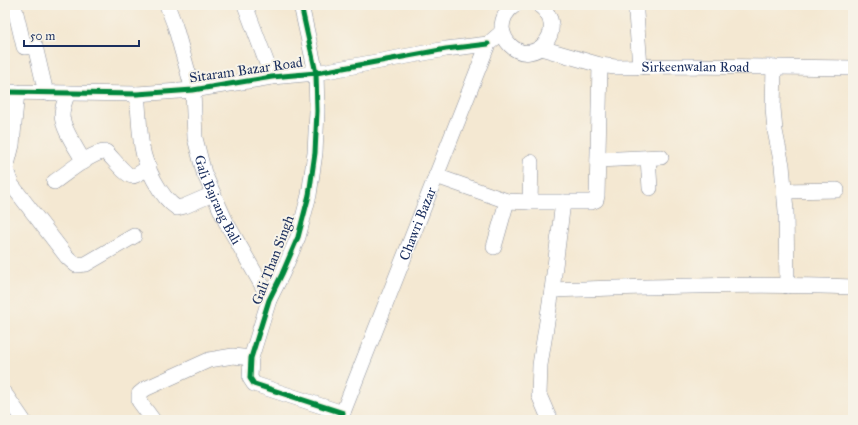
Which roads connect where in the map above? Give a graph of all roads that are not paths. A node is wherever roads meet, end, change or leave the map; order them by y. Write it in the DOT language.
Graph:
graph roads {
  1 [pos="14,5"];
  2 [pos="167,5"];
  3 [pos="245,5"];
  4 [pos="301,5"];
  5 [pos="515,5"];
  6 [pos="539,5"];
  7 [pos="636,13"];
  8 [pos="502,32"];
  9 [pos="488,44"];
  10 [pos="541,48"];
  11 [pos="600,65"];
  12 [pos="640,67"];
  13 [pos="774,67"];
  14 [pos="853,68"];
  15 [pos="316,73"];
  16 [pos="272,77"];
  17 [pos="193,90"];
  18 [pos="11,92"];
  19 [pos="46,93"];
  20 [pos="68,93"];
  21 [pos="137,94"];
  22 [pos="598,160"];
  23 [pos="84,162"];
  24 [pos="531,162"];
  25 [pos="148,167"];
  26 [pos="436,176"];
  27 [pos="54,182"];
  28 [pos="650,188"];
  29 [pos="837,190"];
  30 [pos="784,191"];
  31 [pos="213,194"];
  32 [pos="507,201"];
  33 [pos="530,202"];
  34 [pos="563,202"];
  35 [pos="134,236"];
  36 [pos="494,247"];
  37 [pos="787,286"];
  38 [pos="853,288"];
  39 [pos="552,290"];
  40 [pos="269,300"];
  41 [pos="251,358"];
  42 [pos="5,394"];
  43 [pos="342,416"];
  44 [pos="23,420"];
  45 [pos="153,420"];
  46 [pos="551,420"];
  1 -- 19 [label="street"];
  2 -- 17 [label="street, Gali Bajrang Bali"];
  3 -- 16 [label="street"];
  4 -- 15 [label="street, Gali Than Singh"];
  5 -- 8 [label="street"];
  6 -- 10 [label="street"];
  7 -- 12 [label="street"];
  8 -- 9 [label="street, Chawri Bazar"];
  8 -- 10 [label="street"];
  9 -- 15 [label="street, Sitaram Bazar Road"];
  9 -- 26 [label="street, Chawri Bazar"];
  10 -- 11 [label="street, Sirkeenwalan Road"];
  11 -- 12 [label="street, Sirkeenwalan Road"];
  11 -- 22 [label="street"];
  12 -- 13 [label="street, Sirkeenwalan Road"];
  13 -- 14 [label="street, Sirkeenwalan Road"];
  13 -- 30 [label="street"];
  15 -- 16 [label="street, Sitaram Bazar Road"];
  15 -- 40 [label="street, Gali Than Singh"];
  16 -- 17 [label="street, Sitaram Bazar Road"];
  17 -- 21 [label="street, Sitaram Bazar Road"];
  17 -- 31 [label="street, Gali Bajrang Bali"];
  18 -- 19 [label="street, Sitaram Bazar Road"];
  18 -- 35 [label="street"];
  19 -- 20 [label="street, Sitaram Bazar Road"];
  20 -- 21 [label="street, Sitaram Bazar Road"];
  20 -- 23 [label="street"];
  21 -- 25 [label="street"];
  22 -- 28 [label="street"];
  22 -- 34 [label="street"];
  23 -- 25 [label="street"];
  23 -- 27 [label="street"];
  24 -- 33 [label="street"];
  25 -- 31 [label="street"];
  26 -- 32 [label="street"];
  26 -- 43 [label="street, Chawri Bazar"];
  29 -- 30 [label="street"];
  30 -- 37 [label="street"];
  31 -- 40 [label="street, Gali Bajrang Bali"];
  32 -- 33 [label="street"];
  32 -- 36 [label="street"];
  33 -- 34 [label="street"];
  34 -- 39 [label="street"];
  37 -- 38 [label="street"];
  37 -- 39 [label="street"];
  39 -- 46 [label="street"];
  40 -- 41 [label="street, Gali Than Singh"];
  41 -- 43 [label="street, Gali Than Singh"];
  41 -- 45 [label="street"];
  42 -- 44 [label="street"];
}
